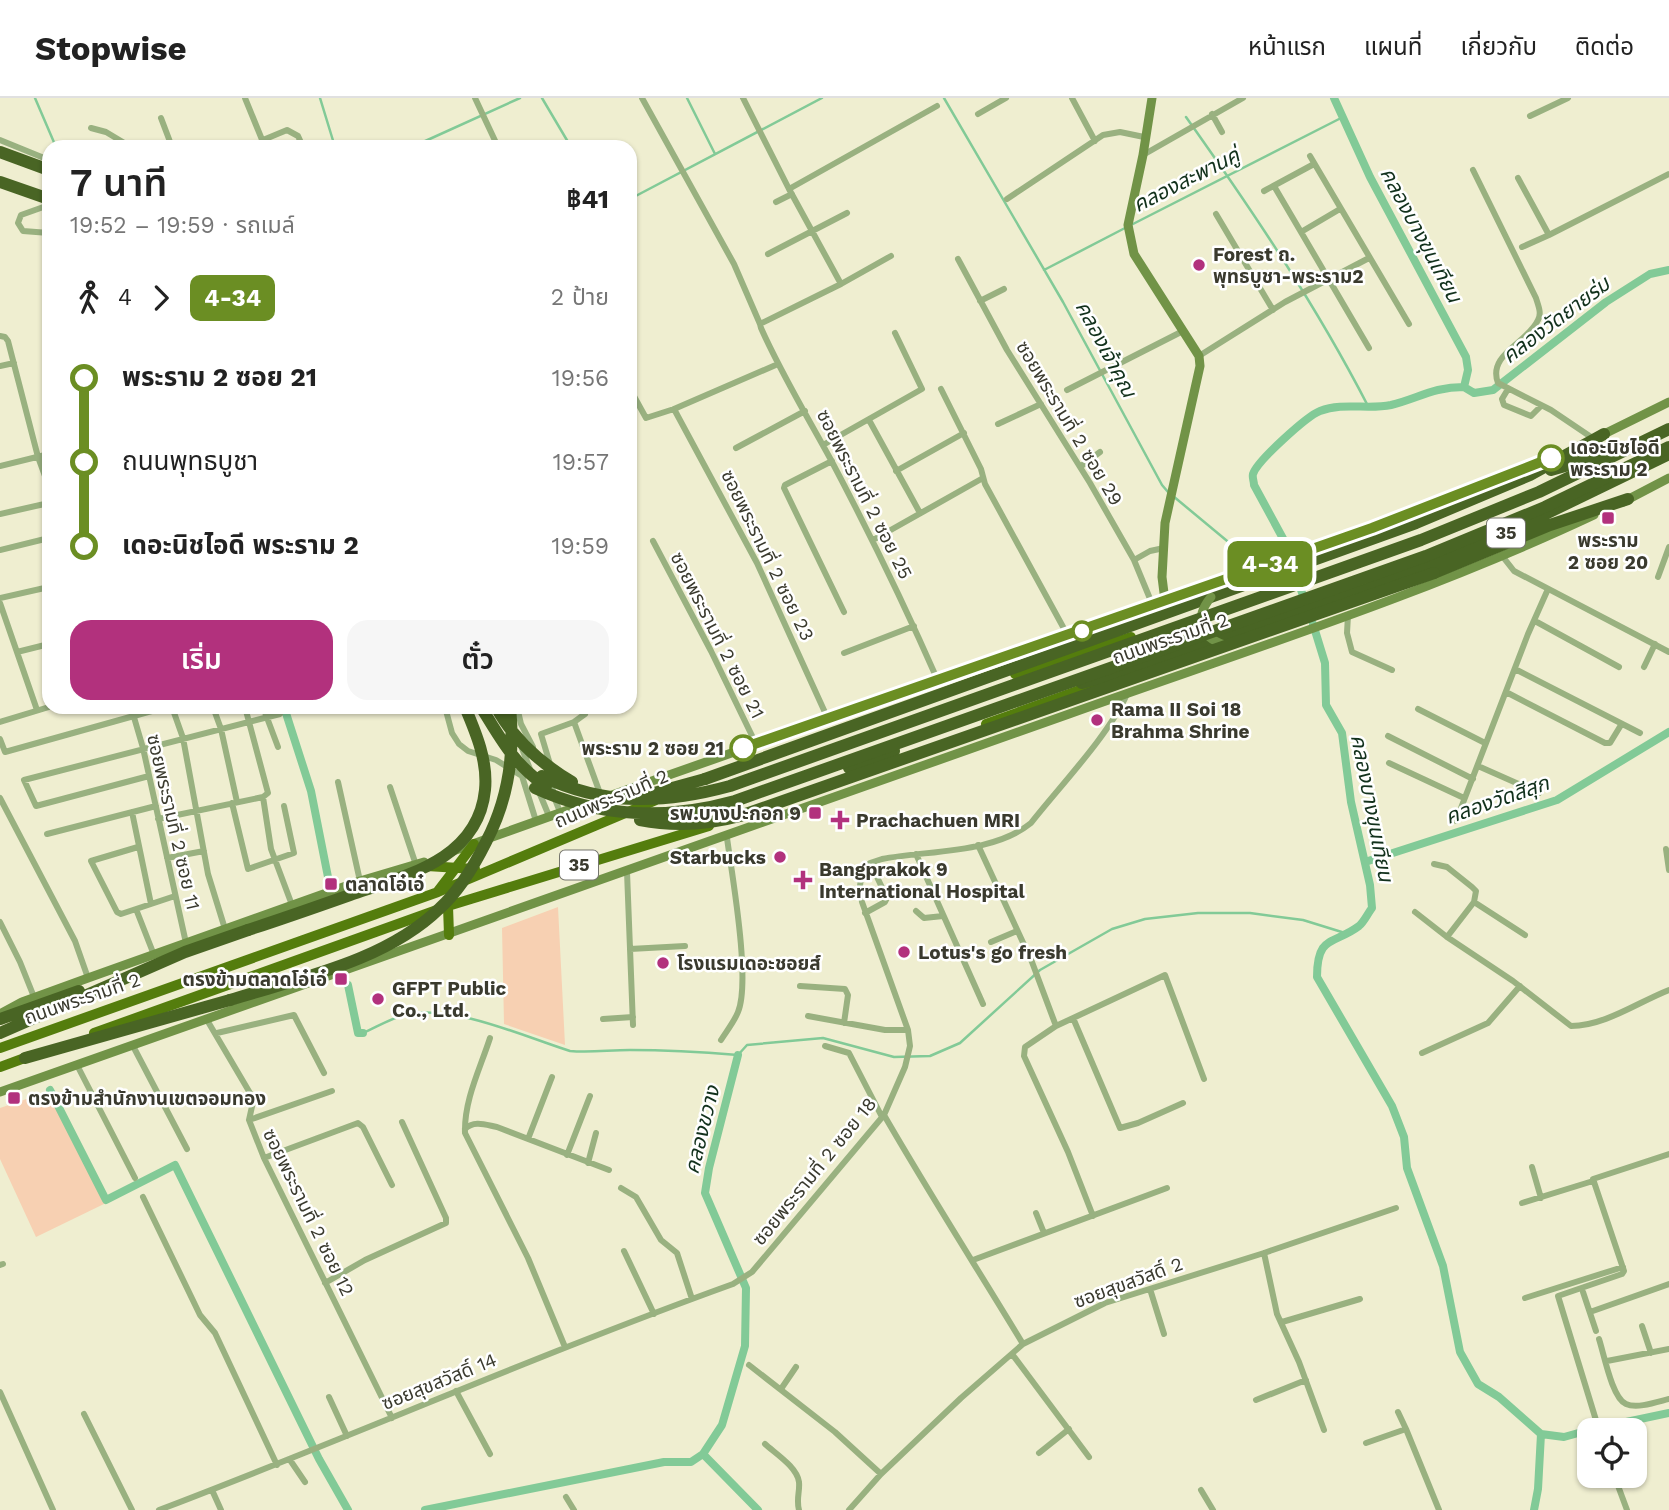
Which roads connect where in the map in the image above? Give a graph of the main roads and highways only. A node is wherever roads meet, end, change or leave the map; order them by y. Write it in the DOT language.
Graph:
graph roads {
  1 [pos="1152,98"];
  2 [pos="0,151"];
  3 [pos="42,166"];
  4 [pos="0,182"];
  5 [pos="42,197"];
  6 [pos="1669,402"];
  7 [pos="1669,423"];
  8 [pos="1669,429"];
  9 [pos="1599,437"];
  10 [pos="1669,447"];
  11 [pos="1612,453"];
  12 [pos="1669,454"];
  13 [pos="1530,475"];
  14 [pos="1669,478"];
  15 [pos="1619,480"];
  16 [pos="1628,499"];
  17 [pos="1550,525"];
  18 [pos="1211,597"];
  19 [pos="1165,601"];
  20 [pos="1151,631"];
  21 [pos="1227,646"];
  22 [pos="1157,663"];
  23 [pos="468,714"];
  24 [pos="485,714"];
  25 [pos="501,714"];
  26 [pos="511,714"];
  27 [pos="547,775"];
  28 [pos="535,788"];
  29 [pos="584,793"];
  30 [pos="599,802"];
  31 [pos="474,844"];
  32 [pos="416,865"];
  33 [pos="456,868"];
  34 [pos="492,869"];
  35 [pos="438,892"];
  36 [pos="448,906"];
  37 [pos="449,934"];
  38 [pos="185,948"];
  39 [pos="0,1014"];
  40 [pos="0,1019"];
  41 [pos="0,1033"];
  42 [pos="0,1048"];
  43 [pos="25,1058"];
  44 [pos="0,1067"];
  45 [pos="0,1092"];
  1 -- 19 [label="main road"];
  2 -- 3 [label="highway"];
  4 -- 5 [label="highway"];
  6 -- 9 [label="main road, ถนนพระรามที่ 2"];
  7 -- 11 [label="highway, ถนนพระรามที่ 2 / 35"];
  8 -- 29 [label="highway, bridge"];
  9 -- 13 [label="highway"];
  9 -- 19 [label="main road, ถนนพระรามที่ 2"];
  10 -- 30 [label="highway, bridge"];
  11 -- 13 [label="highway"];
  11 -- 20 [label="highway, ถนนพระรามที่ 2 / 35, bridge"];
  12 -- 15 [label="highway, ถนนพระรามที่ 2 / 35"];
  13 -- 18 [label="highway"];
  14 -- 16 [label="main road, ถนนพระรามที่ 2 / 35"];
  15 -- 17 [label="highway"];
  15 -- 22 [label="highway, ถนนพระรามที่ 2 / 35"];
  16 -- 17 [label="highway"];
  16 -- 37 [label="main road, ถนนพระรามที่ 2 / 35"];
  17 -- 21 [label="highway, bridge"];
  18 -- 21 [label="main road, bridge"];
  18 -- 29 [label="highway, bridge"];
  19 -- 30 [label="main road, ถนนพระรามที่ 2"];
  20 -- 25 [label="highway, bridge"];
  20 -- 34 [label="main road, ถนนพระรามที่ 2 / 35"];
  21 -- 30 [label="highway, bridge"];
  22 -- 24 [label="highway, bridge"];
  22 -- 36 [label="main road, ถนนพระรามที่ 2 / 35"];
  23 -- 38 [label="highway, bridge"];
  26 -- 43 [label="highway, bridge"];
  27 -- 29 [label="highway, bridge"];
  28 -- 30 [label="highway, bridge"];
  30 -- 31 [label="main road, ถนนพระรามที่ 2"];
  31 -- 32 [label="main road, ถนนพระรามที่ 2"];
  31 -- 33 [label="main road"];
  32 -- 33 [label="main road"];
  32 -- 38 [label="main road, ถนนพระรามที่ 2"];
  33 -- 34 [label="main road"];
  33 -- 35 [label="main road"];
  34 -- 35 [label="main road, ถนนพระรามที่ 2 / 35"];
  35 -- 42 [label="main road, ถนนพระรามที่ 2 / 35"];
  36 -- 37 [label="main road"];
  36 -- 43 [label="main road, ถนนพระรามที่ 2 / 35"];
  37 -- 45 [label="main road, ถนนพระรามที่ 2 / 35"];
  38 -- 39 [label="main road, ถนนพระรามที่ 2"];
  38 -- 40 [label="highway"];
  38 -- 41 [label="highway"];
  43 -- 44 [label="main road, ถนนพระรามที่ 2 / 35"];
}
